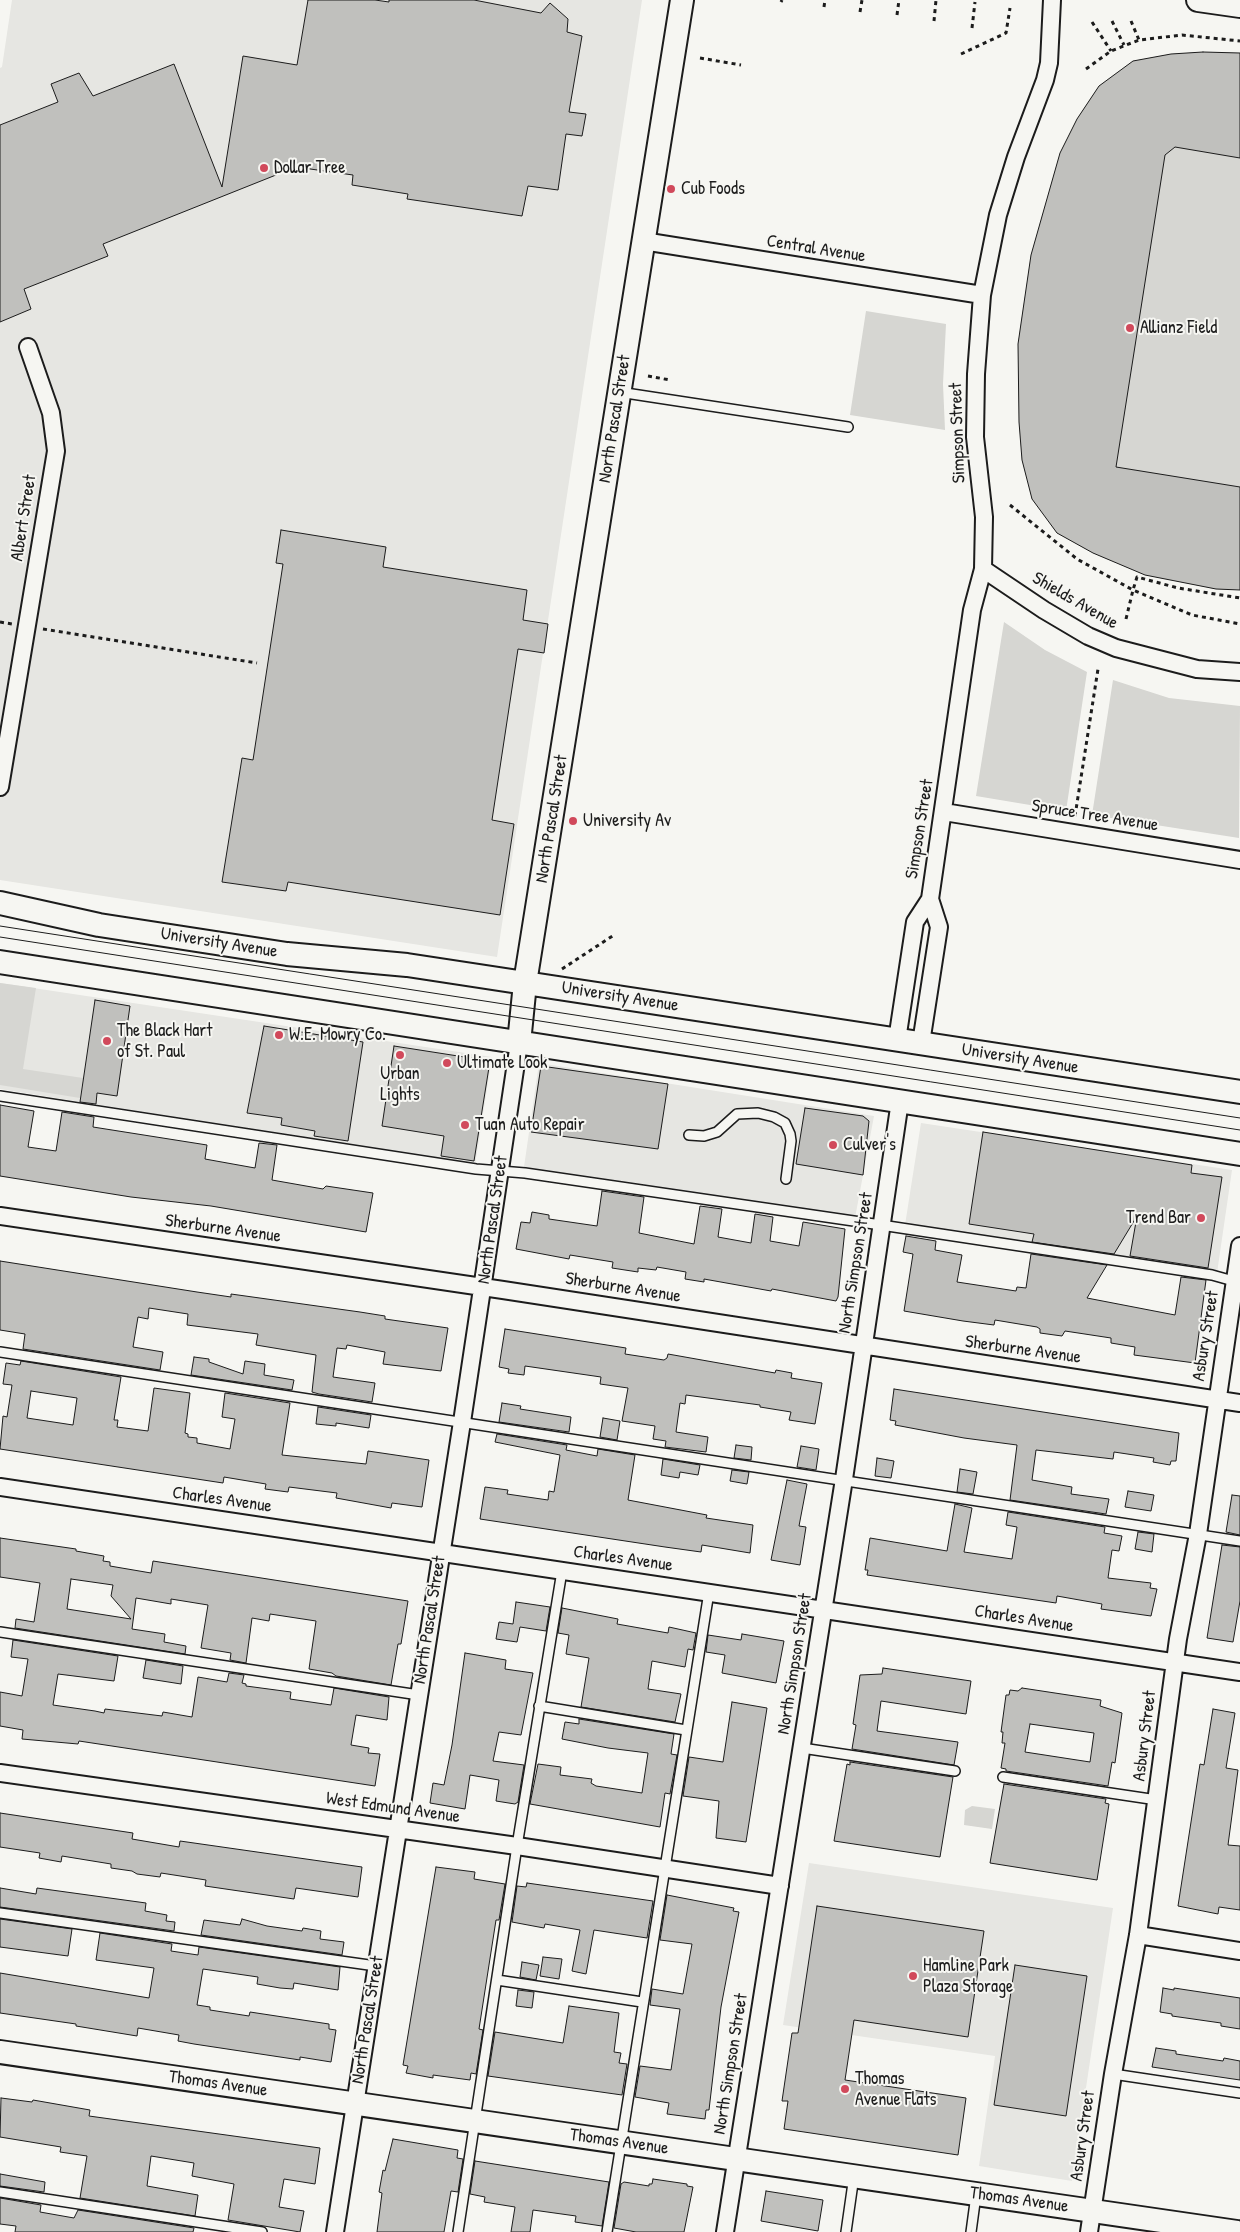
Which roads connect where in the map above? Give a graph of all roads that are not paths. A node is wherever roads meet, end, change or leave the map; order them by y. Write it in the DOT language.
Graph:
graph roads {
  1 [pos="682,0"];
  2 [pos="1052,0"];
  3 [pos="1198,0"];
  4 [pos="1240,6"];
  5 [pos="644,241"];
  6 [pos="982,295"];
  7 [pos="28,347"];
  8 [pos="619,392"];
  9 [pos="848,427"];
  10 [pos="983,569"];
  11 [pos="1240,672"];
  12 [pos="0,787"];
  13 [pos="944,812"];
  14 [pos="1240,860"];
  15 [pos="930,899"];
  16 [pos="0,903"];
  17 [pos="0,962"];
  18 [pos="525,983"];
  19 [pos="897,1040"];
  20 [pos="519,1042"];
  21 [pos="922,1043"];
  22 [pos="1240,1092"];
  23 [pos="0,1096"];
  24 [pos="900,1101"];
  25 [pos="689,1135"];
  26 [pos="1240,1154"];
  27 [pos="500,1171"];
  28 [pos="786,1179"];
  29 [pos="0,1216"];
  30 [pos="881,1225"];
  31 [pos="1240,1246"];
  32 [pos="1237,1282"];
  33 [pos="483,1287"];
  34 [pos="863,1346"];
  35 [pos="0,1352"];
  36 [pos="1216,1399"];
  37 [pos="1240,1403"];
  38 [pos="462,1422"];
  39 [pos="844,1479"];
  40 [pos="0,1487"];
  41 [pos="1198,1534"];
  42 [pos="1240,1541"];
  43 [pos="441,1553"];
  44 [pos="562,1571"];
  45 [pos="709,1592"];
  46 [pos="823,1610"];
  47 [pos="0,1632"];
  48 [pos="1175,1662"];
  49 [pos="1240,1672"];
  50 [pos="419,1695"];
  51 [pos="539,1706"];
  52 [pos="686,1730"];
  53 [pos="802,1748"];
  54 [pos="955,1771"];
  55 [pos="0,1772"];
  56 [pos="1003,1777"];
  57 [pos="1157,1800"];
  58 [pos="398,1829"];
  59 [pos="517,1846"];
  60 [pos="664,1868"];
  61 [pos="780,1886"];
  62 [pos="0,1913"];
  63 [pos="1138,1935"];
  64 [pos="1240,1951"];
  65 [pos="376,1966"];
  66 [pos="497,1980"];
  67 [pos="642,2002"];
  68 [pos="0,2052"];
  69 [pos="1113,2074"];
  70 [pos="1240,2093"];
  71 [pos="355,2104"];
  72 [pos="475,2121"];
  73 [pos="623,2142"];
  74 [pos="736,2159"];
  75 [pos="854,2176"];
  76 [pos="0,2192"];
  77 [pos="976,2194"];
  78 [pos="1091,2221"];
  79 [pos="262,2232"];
  80 [pos="335,2232"];
  81 [pos="458,2232"];
  82 [pos="607,2232"];
  83 [pos="725,2232"];
  84 [pos="846,2232"];
  85 [pos="971,2232"];
  86 [pos="1237,2232"];
  1 -- 5 [label="main road, North Pascal Street"];
  2 -- 6 [label="street, Simpson Street"];
  3 -- 4 [label="main road"];
  5 -- 6 [label="street, Central Avenue"];
  5 -- 8 [label="main road, North Pascal Street"];
  6 -- 10 [label="street, Simpson Street"];
  7 -- 12 [label="street, Albert Street"];
  8 -- 9 [label="lane"];
  8 -- 18 [label="main road, North Pascal Street"];
  10 -- 11 [label="street, Shields Avenue"];
  10 -- 13 [label="street, Simpson Street"];
  13 -- 14 [label="street, Spruce Tree Avenue"];
  13 -- 15 [label="street, Simpson Street"];
  15 -- 19 [label="street, Simpson Street"];
  15 -- 21 [label="street, Simpson Street"];
  16 -- 18 [label="main road, University Avenue"];
  17 -- 20 [label="main road"];
  18 -- 19 [label="main road, University Avenue"];
  18 -- 20 [label="main road, North Pascal Street"];
  19 -- 21 [label="main road, University Avenue"];
  20 -- 24 [label="main road"];
  20 -- 27 [label="street, North Pascal Street"];
  21 -- 22 [label="main road, University Avenue"];
  23 -- 27 [label="lane"];
  24 -- 26 [label="main road"];
  24 -- 30 [label="street, North Simpson Street"];
  25 -- 28 [label="lane"];
  27 -- 30 [label="lane"];
  27 -- 33 [label="street, North Pascal Street"];
  29 -- 33 [label="street, Sherburne Avenue"];
  30 -- 32 [label="lane"];
  30 -- 34 [label="street, North Simpson Street"];
  31 -- 32 [label="street, Asbury Street"];
  32 -- 36 [label="street, Asbury Street"];
  33 -- 34 [label="street, Sherburne Avenue"];
  33 -- 38 [label="street, North Pascal Street"];
  34 -- 36 [label="street, Sherburne Avenue"];
  34 -- 39 [label="street, North Simpson Street"];
  35 -- 38 [label="lane"];
  36 -- 37 [label="street, Sherburne Avenue"];
  36 -- 41 [label="street, Asbury Street"];
  38 -- 39 [label="lane"];
  38 -- 43 [label="street, North Pascal Street"];
  39 -- 41 [label="lane"];
  39 -- 46 [label="street, North Simpson Street"];
  40 -- 43 [label="street, Charles Avenue"];
  41 -- 42 [label="lane"];
  41 -- 48 [label="street, Asbury Street"];
  43 -- 44 [label="street, Charles Avenue"];
  43 -- 50 [label="street, North Pascal Street"];
  44 -- 45 [label="street, Charles Avenue"];
  44 -- 51 [label="lane"];
  45 -- 46 [label="street, Charles Avenue"];
  45 -- 52 [label="lane"];
  46 -- 48 [label="street, Charles Avenue"];
  46 -- 53 [label="street, North Simpson Street"];
  47 -- 50 [label="lane"];
  48 -- 49 [label="street, Charles Avenue"];
  48 -- 57 [label="street, Asbury Street"];
  50 -- 58 [label="street, North Pascal Street"];
  51 -- 52 [label="lane"];
  51 -- 59 [label="lane"];
  52 -- 60 [label="lane"];
  53 -- 54 [label="lane"];
  53 -- 61 [label="street, North Simpson Street"];
  55 -- 58 [label="street, West Edmund Avenue"];
  56 -- 57 [label="lane"];
  57 -- 63 [label="street, Asbury Street"];
  58 -- 59 [label="street, West Edmund Avenue"];
  58 -- 65 [label="street, North Pascal Street"];
  59 -- 60 [label="street, West Edmund Avenue"];
  59 -- 66 [label="lane"];
  60 -- 61 [label="street, West Edmund Avenue"];
  60 -- 67 [label="lane"];
  61 -- 74 [label="street, North Simpson Street"];
  62 -- 65 [label="lane"];
  63 -- 64 [label="street"];
  63 -- 69 [label="street, Asbury Street"];
  65 -- 71 [label="street, North Pascal Street"];
  66 -- 67 [label="lane"];
  66 -- 72 [label="lane"];
  67 -- 73 [label="lane"];
  68 -- 71 [label="main road, Thomas Avenue"];
  69 -- 70 [label="lane"];
  69 -- 78 [label="street, Asbury Street"];
  71 -- 72 [label="main road, Thomas Avenue"];
  71 -- 80 [label="street, North Pascal Street"];
  72 -- 73 [label="main road, Thomas Avenue"];
  72 -- 81 [label="lane"];
  73 -- 74 [label="main road, Thomas Avenue"];
  73 -- 82 [label="lane"];
  74 -- 75 [label="main road, Thomas Avenue"];
  74 -- 83 [label="street, North Simpson Street"];
  75 -- 77 [label="main road, Thomas Avenue"];
  75 -- 84 [label="lane"];
  76 -- 79 [label="lane"];
  77 -- 78 [label="main road, Thomas Avenue"];
  77 -- 85 [label="lane"];
  78 -- 86 [label="main road, Thomas Avenue"];
}
